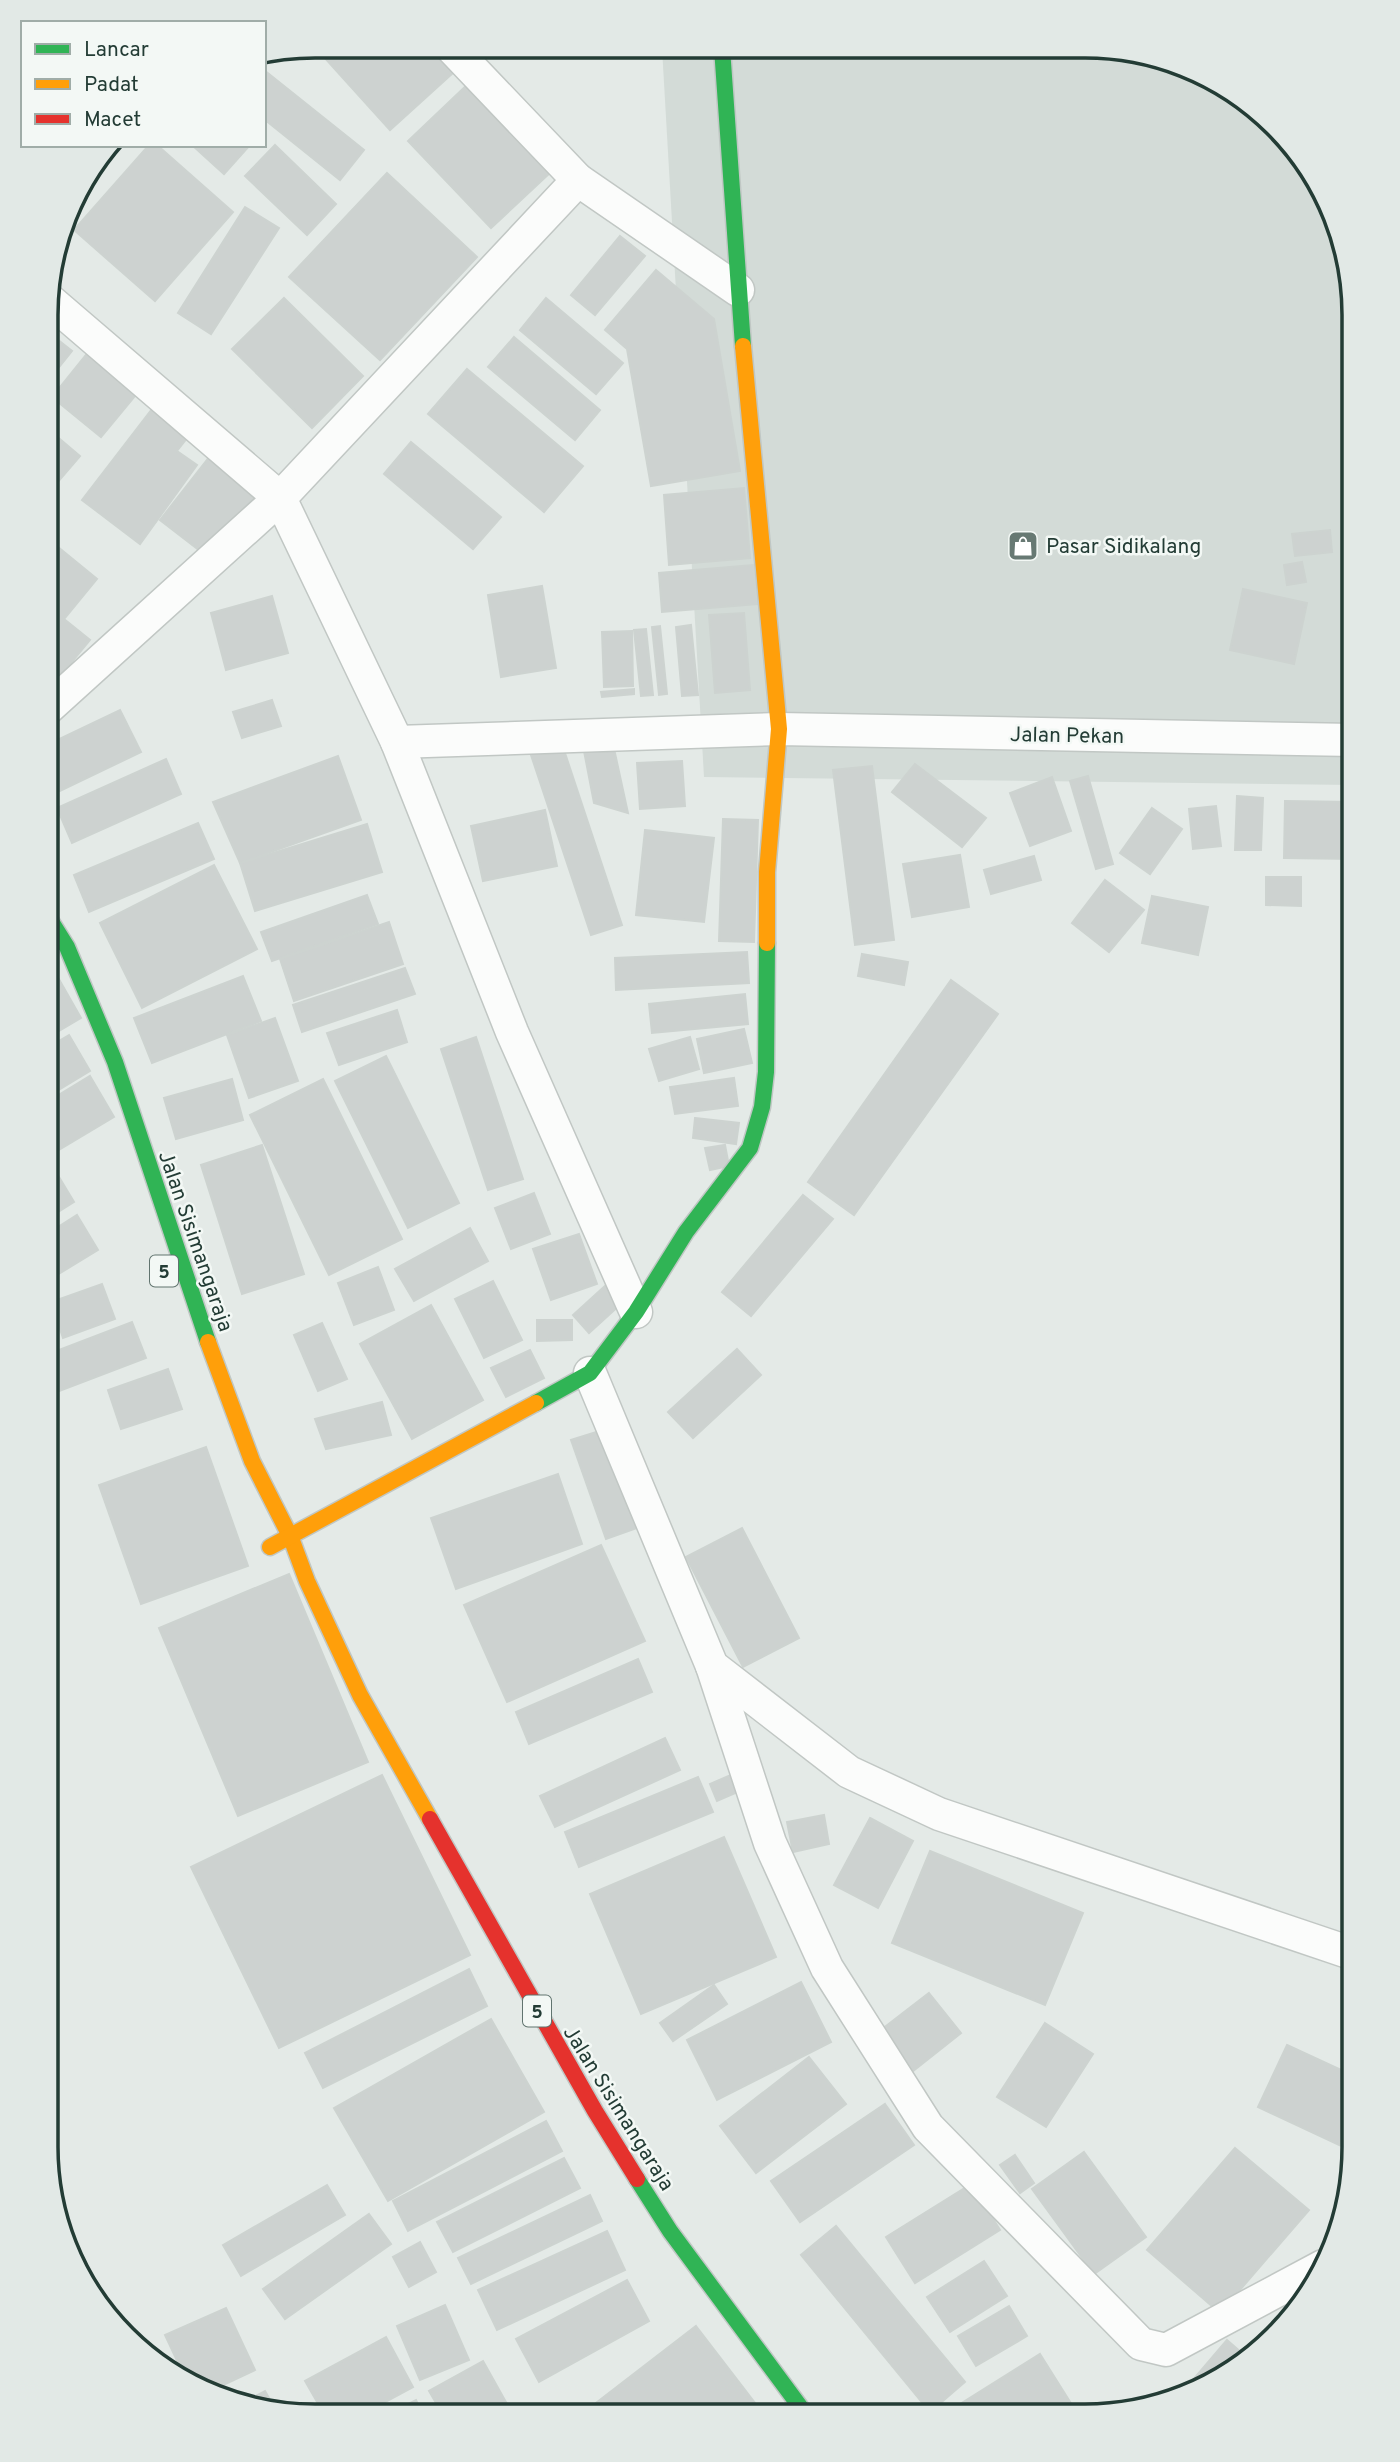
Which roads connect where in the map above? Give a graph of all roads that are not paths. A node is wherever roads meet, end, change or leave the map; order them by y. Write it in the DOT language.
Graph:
graph roads {
  1 [pos="461,58"];
  2 [pos="723,58"];
  3 [pos="578,180"];
  4 [pos="738,290"];
  5 [pos="58,308"];
  6 [pos="280,498"];
  7 [pos="58,699"];
  8 [pos="779,729"];
  9 [pos="1342,740"];
  10 [pos="397,742"];
  11 [pos="58,960"];
  12 [pos="58,962"];
  13 [pos="131,1163"];
  14 [pos="636,1312"];
  15 [pos="590,1373"];
  16 [pos="291,1538"];
  17 [pos="307,1581"];
  18 [pos="712,1667"];
  19 [pos="1342,1950"];
  20 [pos="1309,2273"];
  21 [pos="798,2404"];
  1 -- 3 [label="street"];
  2 -- 4 [label="main road"];
  3 -- 4 [label="street"];
  3 -- 6 [label="street"];
  4 -- 8 [label="main road"];
  5 -- 6 [label="street"];
  6 -- 7 [label="street"];
  6 -- 10 [label="street"];
  8 -- 9 [label="street, Jalan Pekan"];
  8 -- 10 [label="street, Jalan Pekan"];
  8 -- 14 [label="main road"];
  10 -- 14 [label="street"];
  11 -- 16 [label="main road, Jalan Sisimangaraja / 5"];
  12 -- 13 [label="main road, Jalan Sisimangaraja / 5"];
  14 -- 15 [label="main road"];
  15 -- 16 [label="main road"];
  15 -- 18 [label="street"];
  16 -- 17 [label="main road, Jalan Sisimangaraja / 5"];
  16 -- 17 [label="main road, Jalan Sisimangaraja / 5"];
  17 -- 21 [label="main road, Jalan Sisimangaraja / 5"];
  18 -- 19 [label="street"];
  18 -- 20 [label="street"];
}
